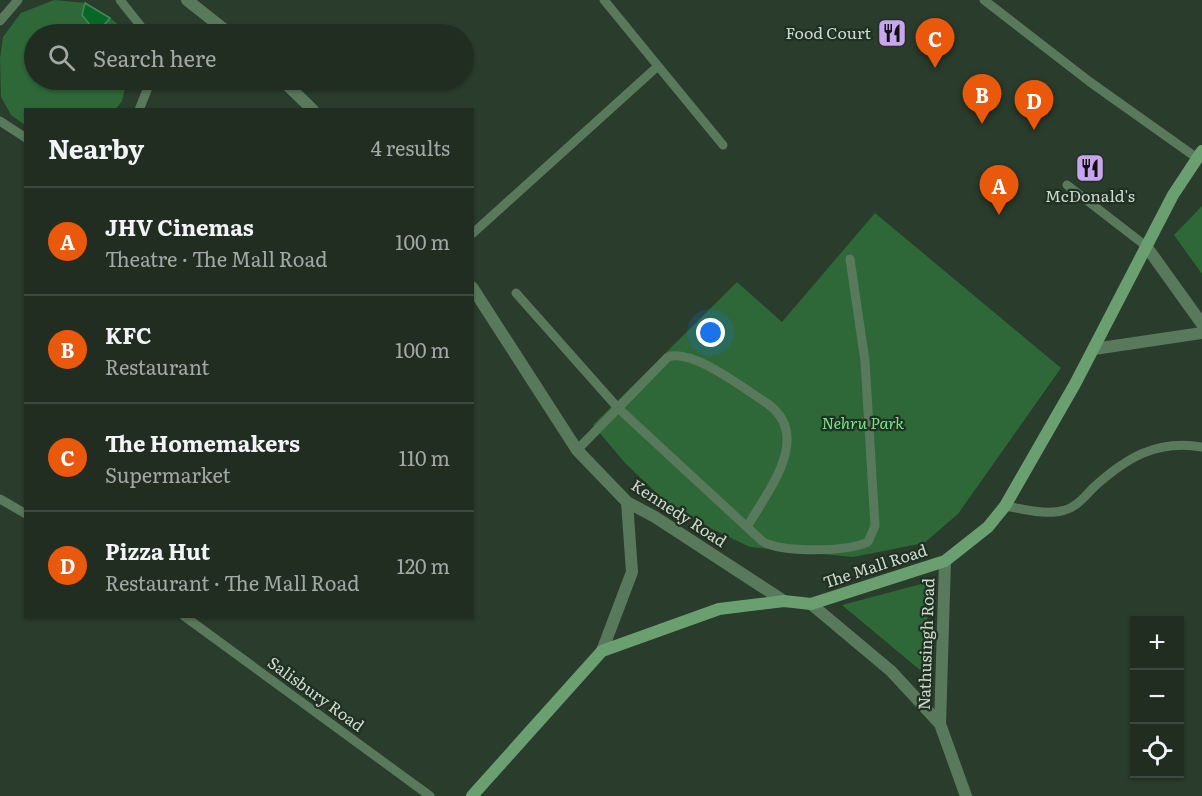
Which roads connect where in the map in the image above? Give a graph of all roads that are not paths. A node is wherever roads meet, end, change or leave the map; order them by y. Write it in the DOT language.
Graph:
graph roads {
  1 [pos="18,0"];
  2 [pos="120,0"];
  3 [pos="187,0"];
  4 [pos="603,0"];
  5 [pos="984,0"];
  6 [pos="0,21"];
  7 [pos="139,24"];
  8 [pos="217,24"];
  9 [pos="658,66"];
  10 [pos="147,90"];
  11 [pos="292,90"];
  12 [pos="140,108"];
  13 [pos="311,108"];
  14 [pos="0,121"];
  15 [pos="24,137"];
  16 [pos="723,145"];
  17 [pos="1200,155"];
  18 [pos="1067,186"];
  19 [pos="474,232"];
  20 [pos="1146,246"];
  21 [pos="850,259"];
  22 [pos="474,290"];
  23 [pos="516,293"];
  24 [pos="1202,324"];
  25 [pos="1202,333"];
  26 [pos="1094,349"];
  27 [pos="618,408"];
  28 [pos="1202,447"];
  29 [pos="577,450"];
  30 [pos="0,499"];
  31 [pos="627,502"];
  32 [pos="1005,506"];
  33 [pos="24,513"];
  34 [pos="747,527"];
  35 [pos="945,561"];
  36 [pos="784,600"];
  37 [pos="811,604"];
  38 [pos="187,618"];
  39 [pos="602,651"];
  40 [pos="940,724"];
  41 [pos="430,796"];
  42 [pos="472,796"];
  43 [pos="966,796"];
  1 -- 6 [label="lane"];
  2 -- 7 [label="lane"];
  3 -- 8 [label="street"];
  4 -- 9 [label="lane"];
  5 -- 17 [label="lane"];
  9 -- 16 [label="lane"];
  9 -- 19 [label="lane"];
  10 -- 12 [label="lane"];
  11 -- 13 [label="street"];
  14 -- 15 [label="lane"];
  17 -- 20 [label="street, The Mall Road"];
  18 -- 20 [label="lane"];
  20 -- 24 [label="street"];
  20 -- 26 [label="street, The Mall Road"];
  21 -- 34 [label="lane"];
  22 -- 29 [label="street, Kennedy Road"];
  23 -- 27 [label="lane"];
  25 -- 26 [label="street"];
  26 -- 32 [label="street, The Mall Road"];
  27 -- 29 [label="lane"];
  27 -- 34 [label="lane"];
  27 -- 34 [label="lane"];
  28 -- 32 [label="lane"];
  29 -- 31 [label="street, Kennedy Road"];
  30 -- 33 [label="lane"];
  31 -- 36 [label="street, Kennedy Road"];
  31 -- 39 [label="street"];
  32 -- 35 [label="street, The Mall Road"];
  35 -- 37 [label="street, The Mall Road"];
  35 -- 40 [label="street, Nathusingh Road"];
  36 -- 37 [label="street, The Mall Road"];
  36 -- 39 [label="street, The Mall Road"];
  37 -- 40 [label="street"];
  38 -- 41 [label="lane, Salisbury Road"];
  39 -- 42 [label="street, The Mall Road"];
  40 -- 43 [label="street, Nathusingh Road"];
}
